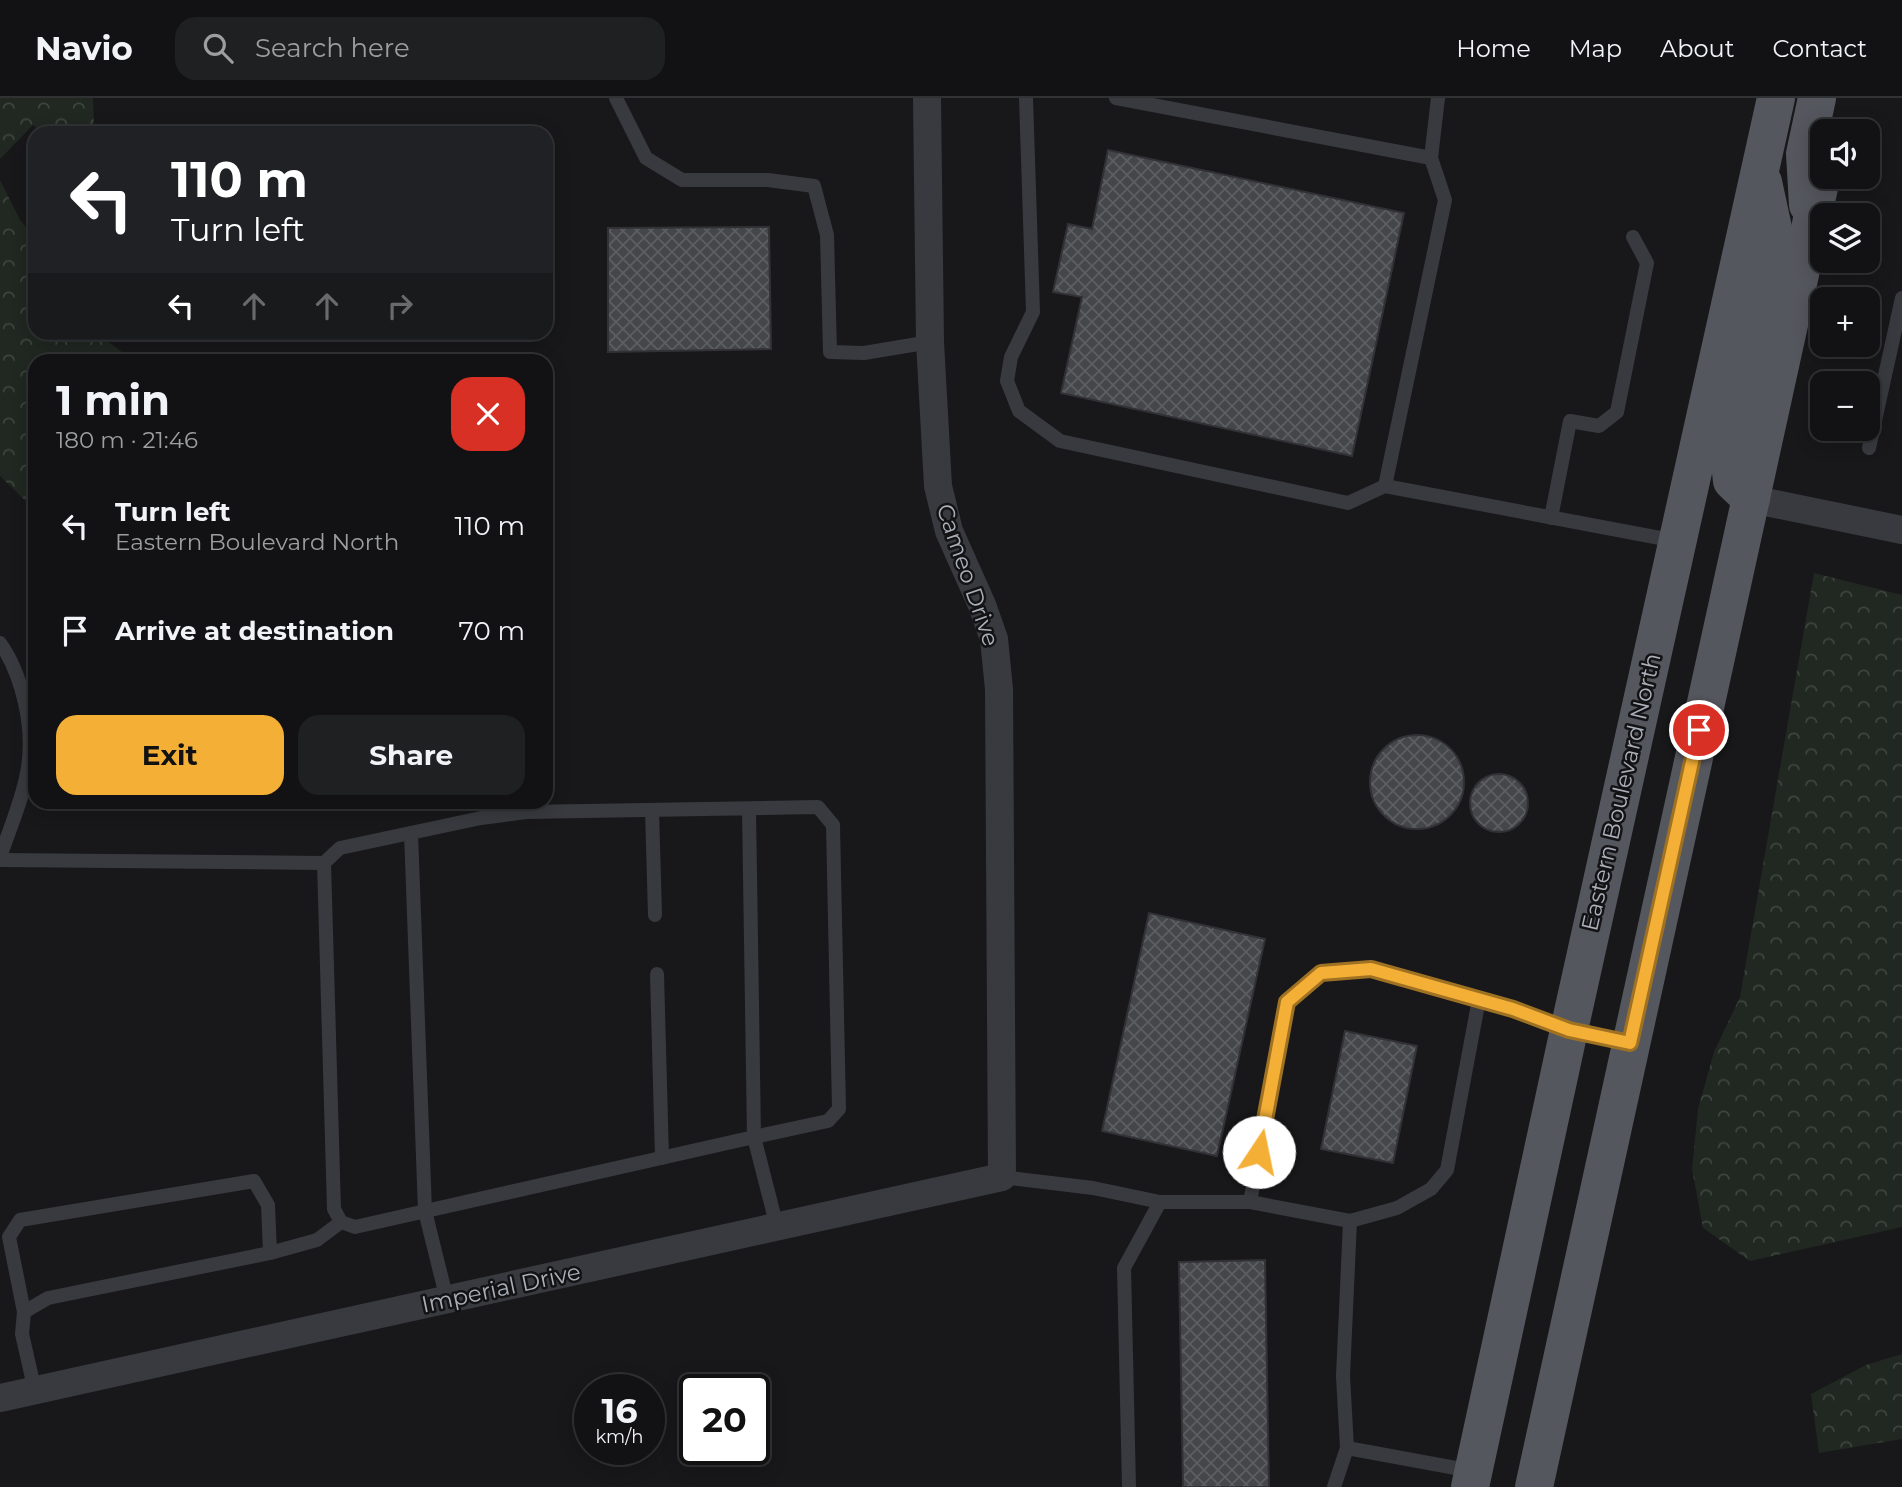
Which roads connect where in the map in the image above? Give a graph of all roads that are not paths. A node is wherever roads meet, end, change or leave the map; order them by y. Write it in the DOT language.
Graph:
graph roads {
  1 [pos="616,98"];
  2 [pos="927,98"];
  3 [pos="1026,98"];
  4 [pos="1116,98"];
  5 [pos="1438,98"];
  6 [pos="1776,98"];
  7 [pos="1817,98"];
  8 [pos="1839,98"];
  9 [pos="1834,119"];
  10 [pos="1431,158"];
  11 [pos="1760,169"];
  12 [pos="1819,189"];
  13 [pos="1809,232"];
  14 [pos="1633,237"];
  15 [pos="1902,298"];
  16 [pos="930,342"];
  17 [pos="1869,448"];
  18 [pos="1385,486"];
  19 [pos="1751,499"];
  20 [pos="1551,518"];
  21 [pos="1902,530"];
  22 [pos="1677,541"];
  23 [pos="0,643"];
  24 [pos="28,718"];
  25 [pos="28,772"];
  26 [pos="749,809"];
  27 [pos="652,810"];
  28 [pos="411,832"];
  29 [pos="0,858"];
  30 [pos="324,863"];
  31 [pos="655,915"];
  32 [pos="657,974"];
  33 [pos="1479,999"];
  34 [pos="1569,1030"];
  35 [pos="1630,1043"];
  36 [pos="754,1137"];
  37 [pos="662,1158"];
  38 [pos="1002,1177"];
  39 [pos="1160,1202"];
  40 [pos="1250,1202"];
  41 [pos="425,1211"];
  42 [pos="1350,1221"];
  43 [pos="341,1222"];
  44 [pos="777,1227"];
  45 [pos="270,1253"];
  46 [pos="447,1300"];
  47 [pos="24,1312"];
  48 [pos="35,1391"];
  49 [pos="0,1398"];
  50 [pos="1347,1448"];
  51 [pos="1472,1479"];
  52 [pos="1129,1487"];
  53 [pos="1334,1487"];
  54 [pos="1534,1487"];
  1 -- 16 [label="lane"];
  2 -- 16 [label="street, Cameo Drive"];
  3 -- 18 [label="lane"];
  4 -- 10 [label="lane"];
  5 -- 10 [label="lane"];
  6 -- 11 [label="main road, Eastern Boulevard North"];
  7 -- 13 [label="main road"];
  8 -- 9 [label="main road"];
  10 -- 18 [label="lane"];
  11 -- 19 [label="main road"];
  11 -- 22 [label="main road, Eastern Boulevard North"];
  12 -- 13 [label="main road"];
  13 -- 19 [label="main road"];
  14 -- 20 [label="lane"];
  15 -- 17 [label="lane"];
  16 -- 38 [label="street, Cameo Drive"];
  18 -- 20 [label="lane"];
  19 -- 21 [label="street"];
  19 -- 35 [label="main road"];
  20 -- 22 [label="lane"];
  22 -- 34 [label="main road, Eastern Boulevard North"];
  23 -- 24 [label="lane"];
  25 -- 29 [label="lane"];
  26 -- 27 [label="lane"];
  26 -- 36 [label="lane"];
  26 -- 36 [label="lane"];
  27 -- 28 [label="lane"];
  27 -- 31 [label="lane"];
  28 -- 30 [label="lane"];
  28 -- 41 [label="lane"];
  29 -- 30 [label="lane"];
  30 -- 43 [label="lane"];
  32 -- 37 [label="lane"];
  33 -- 34 [label="lane"];
  33 -- 40 [label="lane"];
  33 -- 42 [label="lane"];
  34 -- 35 [label="lane"];
  34 -- 51 [label="main road, Eastern Boulevard North"];
  35 -- 54 [label="main road"];
  36 -- 37 [label="lane"];
  36 -- 44 [label="lane"];
  37 -- 41 [label="lane"];
  38 -- 39 [label="lane"];
  38 -- 44 [label="street, Imperial Drive"];
  39 -- 40 [label="lane"];
  39 -- 52 [label="lane"];
  40 -- 42 [label="lane"];
  41 -- 43 [label="lane"];
  41 -- 46 [label="lane"];
  42 -- 50 [label="lane"];
  43 -- 45 [label="lane"];
  44 -- 46 [label="street, Imperial Drive"];
  45 -- 47 [label="lane"];
  45 -- 47 [label="lane"];
  46 -- 48 [label="street, Imperial Drive"];
  47 -- 48 [label="lane"];
  48 -- 49 [label="street, Imperial Drive"];
  50 -- 51 [label="lane"];
  50 -- 53 [label="lane"];
}
